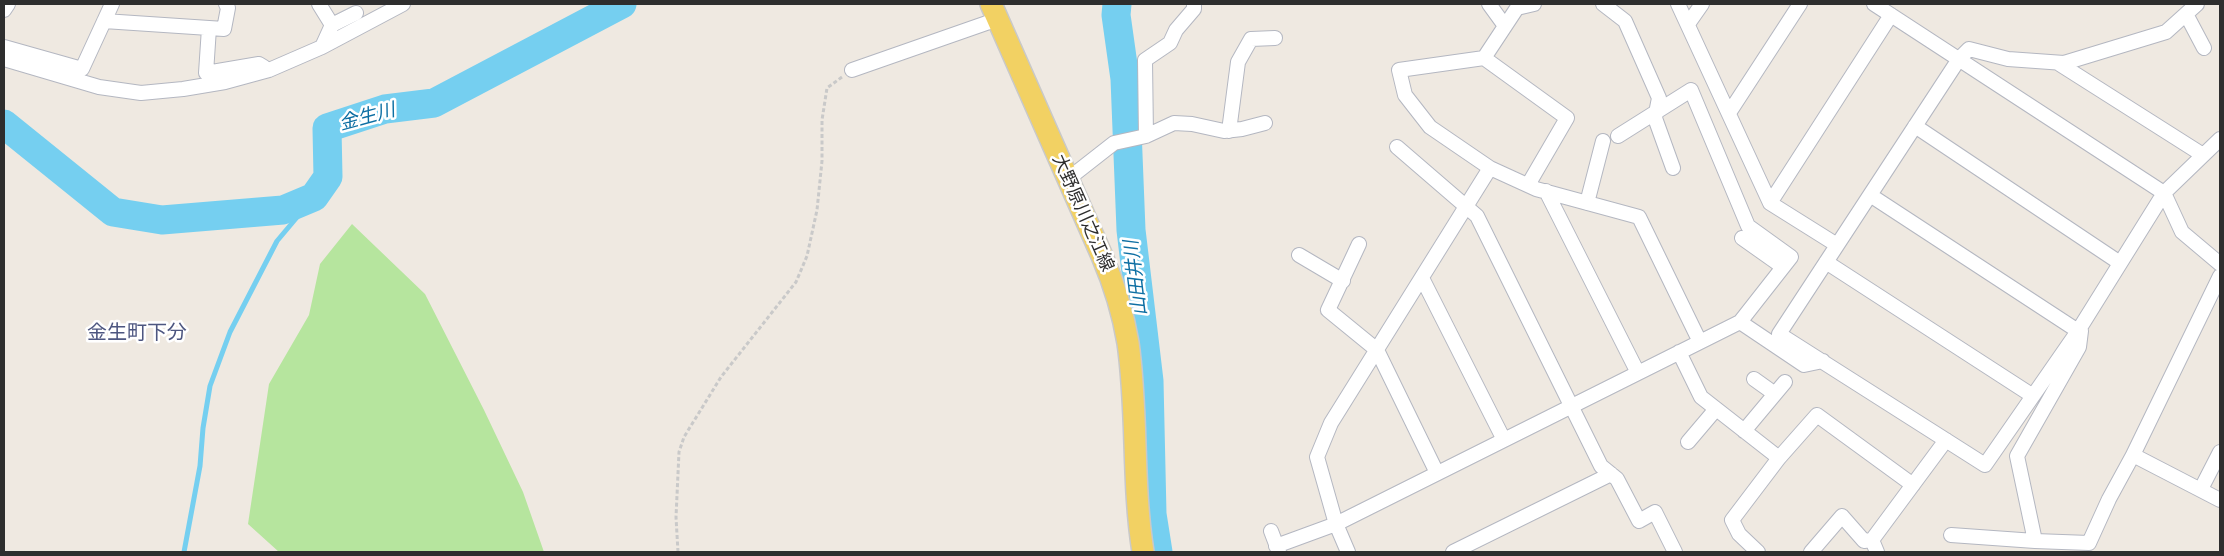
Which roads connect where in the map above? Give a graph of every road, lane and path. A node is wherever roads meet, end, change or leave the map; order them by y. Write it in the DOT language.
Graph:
graph roads {
  1 [pos="8,4"];
  2 [pos="112,4"];
  3 [pos="226,4"];
  4 [pos="319,4"];
  5 [pos="403,4"];
  6 [pos="1194,4"];
  7 [pos="1489,4"];
  8 [pos="1534,4"];
  9 [pos="1603,4"];
  10 [pos="1678,4"];
  11 [pos="1702,4"];
  12 [pos="1800,4"];
  13 [pos="1874,4"];
  14 [pos="2197,4"];
  15 [pos="358,8"];
  16 [pos="4,10"];
  17 [pos="994,12"];
  18 [pos="2186,14"];
  19 [pos="1891,15"];
  20 [pos="104,21"];
  21 [pos="369,22"];
  22 [pos="1688,24"];
  23 [pos="332,25"];
  24 [pos="1505,26"];
  25 [pos="208,28"];
  26 [pos="1275,38"];
  27 [pos="4,47"];
  28 [pos="322,47"];
  29 [pos="2204,48"];
  30 [pos="1484,58"];
  31 [pos="4,59"];
  32 [pos="1959,59"];
  33 [pos="2058,63"];
  34 [pos="269,70"];
  35 [pos="852,70"];
  36 [pos="1656,112"];
  37 [pos="1729,113"];
  38 [pos="1265,123"];
  39 [pos="1915,126"];
  40 [pos="1229,131"];
  41 [pos="1146,136"];
  42 [pos="1618,136"];
  43 [pos="2220,139"];
  44 [pos="1603,142"];
  45 [pos="1397,147"];
  46 [pos="2203,155"];
  47 [pos="1490,168"];
  48 [pos="1673,168"];
  49 [pos="1068,179"];
  50 [pos="1528,185"];
  51 [pos="1546,192"];
  52 [pos="2164,193"];
  53 [pos="1870,194"];
  54 [pos="1587,203"];
  55 [pos="1770,203"];
  56 [pos="1466,206"];
  57 [pos="1742,238"];
  58 [pos="1359,244"];
  59 [pos="1837,245"];
  60 [pos="1299,255"];
  61 [pos="1826,262"];
  62 [pos="2120,263"];
  63 [pos="2220,264"];
  64 [pos="1783,267"];
  65 [pos="2220,276"];
  66 [pos="1422,278"];
  67 [pos="1343,281"];
  68 [pos="1740,322"];
  69 [pos="2080,328"];
  70 [pos="1700,342"];
  71 [pos="1377,350"];
  72 [pos="1679,352"];
  73 [pos="1823,361"];
  74 [pos="1638,373"];
  75 [pos="1754,379"];
  76 [pos="1785,382"];
  77 [pos="1775,394"];
  78 [pos="2033,396"];
  79 [pos="1572,406"];
  80 [pos="1716,409"];
  81 [pos="1744,431"];
  82 [pos="1504,440"];
  83 [pos="1946,440"];
  84 [pos="1688,442"];
  85 [pos="2220,452"];
  86 [pos="2133,455"];
  87 [pos="1779,458"];
  88 [pos="1437,474"];
  89 [pos="1611,474"];
  90 [pos="1913,485"];
  91 [pos="2201,489"];
  92 [pos="2220,500"];
  93 [pos="1336,524"];
  94 [pos="1271,531"];
  95 [pos="1951,534"];
  96 [pos="2036,541"];
  97 [pos="1875,546"];
  98 [pos="1278,549"];
  99 [pos="678,552"];
  100 [pos="1143,552"];
  101 [pos="1348,552"];
  102 [pos="1454,552"];
  103 [pos="1675,552"];
  104 [pos="1758,552"];
  105 [pos="1812,552"];
  1 -- 16 [label="street"];
  2 -- 20 [label="street"];
  3 -- 25 [label="street"];
  4 -- 23 [label="street"];
  5 -- 21 [label="street"];
  6 -- 41 [label="street"];
  7 -- 24 [label="street"];
  8 -- 24 [label="street"];
  9 -- 36 [label="street"];
  10 -- 22 [label="street"];
  11 -- 22 [label="street"];
  12 -- 37 [label="street"];
  13 -- 19 [label="street"];
  14 -- 18 [label="street"];
  15 -- 21 [label="street"];
  15 -- 23 [label="street"];
  17 -- 35 [label="street"];
  17 -- 49 [label="main road, 大野原川之江線"];
  18 -- 29 [label="street"];
  18 -- 33 [label="street"];
  19 -- 32 [label="street"];
  19 -- 55 [label="street"];
  20 -- 25 [label="street"];
  20 -- 27 [label="street"];
  21 -- 28 [label="street"];
  22 -- 37 [label="street"];
  23 -- 28 [label="street"];
  24 -- 30 [label="street"];
  25 -- 34 [label="street"];
  26 -- 40 [label="street"];
  28 -- 34 [label="street"];
  30 -- 47 [label="street"];
  30 -- 50 [label="street"];
  31 -- 34 [label="street"];
  32 -- 33 [label="street"];
  32 -- 39 [label="street"];
  32 -- 52 [label="street"];
  33 -- 46 [label="street"];
  35 -- 99 [label="path"];
  36 -- 42 [label="street"];
  36 -- 48 [label="street"];
  36 -- 64 [label="street"];
  37 -- 55 [label="street"];
  38 -- 40 [label="street"];
  39 -- 53 [label="street"];
  39 -- 62 [label="street"];
  40 -- 41 [label="street"];
  41 -- 49 [label="street"];
  43 -- 46 [label="street"];
  44 -- 54 [label="street"];
  45 -- 56 [label="street"];
  46 -- 52 [label="street"];
  47 -- 50 [label="street"];
  47 -- 56 [label="street"];
  49 -- 100 [label="main road, 大野原川之江線"];
  50 -- 51 [label="street"];
  51 -- 54 [label="street"];
  51 -- 74 [label="street"];
  52 -- 62 [label="street"];
  52 -- 63 [label="street"];
  53 -- 59 [label="street"];
  53 -- 69 [label="street"];
  54 -- 70 [label="street"];
  55 -- 59 [label="street"];
  56 -- 66 [label="street"];
  56 -- 79 [label="street"];
  57 -- 64 [label="street"];
  58 -- 67 [label="street"];
  59 -- 61 [label="street"];
  60 -- 67 [label="street"];
  61 -- 73 [label="street"];
  61 -- 78 [label="street"];
  62 -- 69 [label="street"];
  64 -- 68 [label="street"];
  65 -- 86 [label="street"];
  66 -- 71 [label="street"];
  66 -- 82 [label="street"];
  67 -- 71 [label="street"];
  68 -- 70 [label="street"];
  68 -- 73 [label="street"];
  69 -- 78 [label="street"];
  69 -- 96 [label="street"];
  70 -- 72 [label="street"];
  71 -- 88 [label="street"];
  71 -- 93 [label="street"];
  72 -- 74 [label="street"];
  72 -- 80 [label="street"];
  73 -- 83 [label="street"];
  74 -- 79 [label="street"];
  75 -- 77 [label="street"];
  76 -- 77 [label="street"];
  77 -- 81 [label="street"];
  78 -- 83 [label="street"];
  79 -- 82 [label="street"];
  79 -- 89 [label="street"];
  80 -- 81 [label="street"];
  80 -- 84 [label="street"];
  81 -- 87 [label="street"];
  82 -- 88 [label="street"];
  83 -- 90 [label="street"];
  85 -- 91 [label="street"];
  86 -- 91 [label="street"];
  86 -- 96 [label="street"];
  87 -- 90 [label="street"];
  87 -- 104 [label="street"];
  88 -- 93 [label="street"];
  89 -- 102 [label="street"];
  89 -- 103 [label="street"];
  90 -- 97 [label="street"];
  91 -- 92 [label="street"];
  93 -- 98 [label="street"];
  93 -- 101 [label="street"];
  94 -- 98 [label="street"];
  95 -- 96 [label="street"];
  97 -- 105 [label="street"];
}
